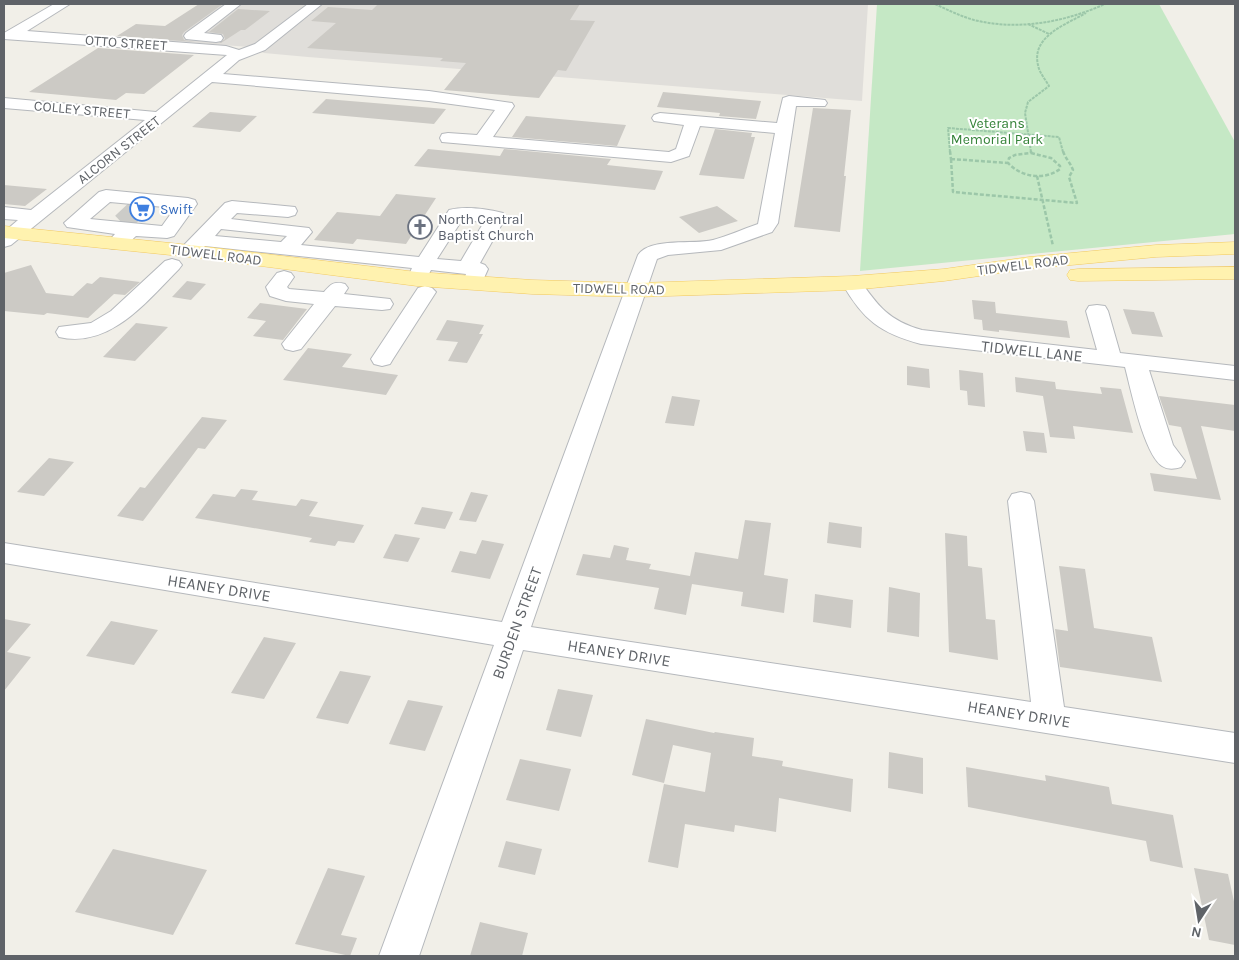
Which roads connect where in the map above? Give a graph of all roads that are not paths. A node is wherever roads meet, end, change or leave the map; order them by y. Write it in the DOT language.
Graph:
graph roads {
  1 [pos="63,4"];
  2 [pos="234,4"];
  3 [pos="314,4"];
  4 [pos="8,36"];
  5 [pos="191,36"];
  6 [pos="266,42"];
  7 [pos="178,46"];
  8 [pos="234,57"];
  9 [pos="210,77"];
  10 [pos="4,103"];
  11 [pos="474,103"];
  12 [pos="819,103"];
  13 [pos="161,117"];
  14 [pos="660,118"];
  15 [pos="694,121"];
  16 [pos="784,129"];
  17 [pos="481,141"];
  18 [pos="129,178"];
  19 [pos="53,202"];
  20 [pos="4,213"];
  21 [pos="35,216"];
  22 [pos="127,216"];
  23 [pos="6,238"];
  24 [pos="1235,241"];
  25 [pos="195,245"];
  26 [pos="1235,248"];
  27 [pos="286,249"];
  28 [pos="1156,251"];
  29 [pos="315,259"];
  30 [pos="1235,261"];
  31 [pos="172,265"];
  32 [pos="1235,273"];
  33 [pos="470,275"];
  34 [pos="1037,276"];
  35 [pos="409,289"];
  36 [pos="856,289"];
  37 [pos="336,291"];
  38 [pos="635,297"];
  39 [pos="1097,311"];
  40 [pos="67,332"];
  41 [pos="293,344"];
  42 [pos="382,359"];
  43 [pos="1110,360"];
  44 [pos="1135,362"];
  45 [pos="1235,373"];
  46 [pos="1172,461"];
  47 [pos="1021,501"];
  48 [pos="4,554"];
  49 [pos="512,636"];
  50 [pos="1049,719"];
  51 [pos="1235,748"];
  52 [pos="399,956"];
  1 -- 4 [label="street"];
  2 -- 5 [label="street"];
  3 -- 6 [label="street, ALCORN STREET"];
  4 -- 7 [label="street, OTTO STREET"];
  5 -- 6 [label="street"];
  5 -- 7 [label="street"];
  6 -- 8 [label="street, ALCORN STREET"];
  7 -- 8 [label="street, OTTO STREET"];
  8 -- 9 [label="street, ALCORN STREET"];
  9 -- 11 [label="street"];
  9 -- 13 [label="street, ALCORN STREET"];
  10 -- 13 [label="street, COLLEY STREET"];
  11 -- 17 [label="street"];
  11 -- 17 [label="street"];
  12 -- 16 [label="street"];
  13 -- 19 [label="street, ALCORN STREET"];
  14 -- 15 [label="street"];
  15 -- 16 [label="street"];
  15 -- 17 [label="street"];
  16 -- 38 [label="street, BURDEN STREET"];
  18 -- 22 [label="street"];
  19 -- 21 [label="street, ALCORN STREET"];
  19 -- 22 [label="street"];
  20 -- 21 [label="street"];
  21 -- 23 [label="street, ALCORN STREET"];
  22 -- 23 [label="main road, TIDWELL ROAD"];
  22 -- 25 [label="main road, TIDWELL ROAD"];
  23 -- 31 [label="main road, TIDWELL ROAD"];
  24 -- 28 [label="main road"];
  25 -- 27 [label="street"];
  25 -- 27 [label="street"];
  25 -- 29 [label="main road, TIDWELL ROAD"];
  25 -- 31 [label="main road"];
  26 -- 28 [label="main road, TIDWELL ROAD"];
  27 -- 29 [label="street"];
  28 -- 36 [label="main road, TIDWELL ROAD"];
  29 -- 35 [label="main road, TIDWELL ROAD"];
  30 -- 34 [label="main road, TIDWELL ROAD"];
  31 -- 37 [label="main road, TIDWELL ROAD"];
  31 -- 40 [label="street"];
  32 -- 34 [label="main road"];
  33 -- 35 [label="main road, TIDWELL ROAD"];
  33 -- 35 [label="street"];
  33 -- 38 [label="main road, TIDWELL ROAD"];
  34 -- 36 [label="main road, TIDWELL ROAD"];
  35 -- 37 [label="main road, TIDWELL ROAD"];
  35 -- 38 [label="main road, TIDWELL ROAD"];
  35 -- 42 [label="lane"];
  36 -- 38 [label="main road, TIDWELL ROAD"];
  36 -- 43 [label="street, TIDWELL LANE"];
  37 -- 41 [label="street"];
  38 -- 49 [label="street, BURDEN STREET"];
  39 -- 43 [label="lane"];
  43 -- 44 [label="street, TIDWELL LANE"];
  44 -- 45 [label="street, TIDWELL LANE"];
  44 -- 46 [label="street"];
  47 -- 50 [label="street"];
  48 -- 49 [label="street, HEANEY DRIVE"];
  49 -- 50 [label="street, HEANEY DRIVE"];
  49 -- 52 [label="street, BURDEN STREET"];
  50 -- 51 [label="street, HEANEY DRIVE"];
}
